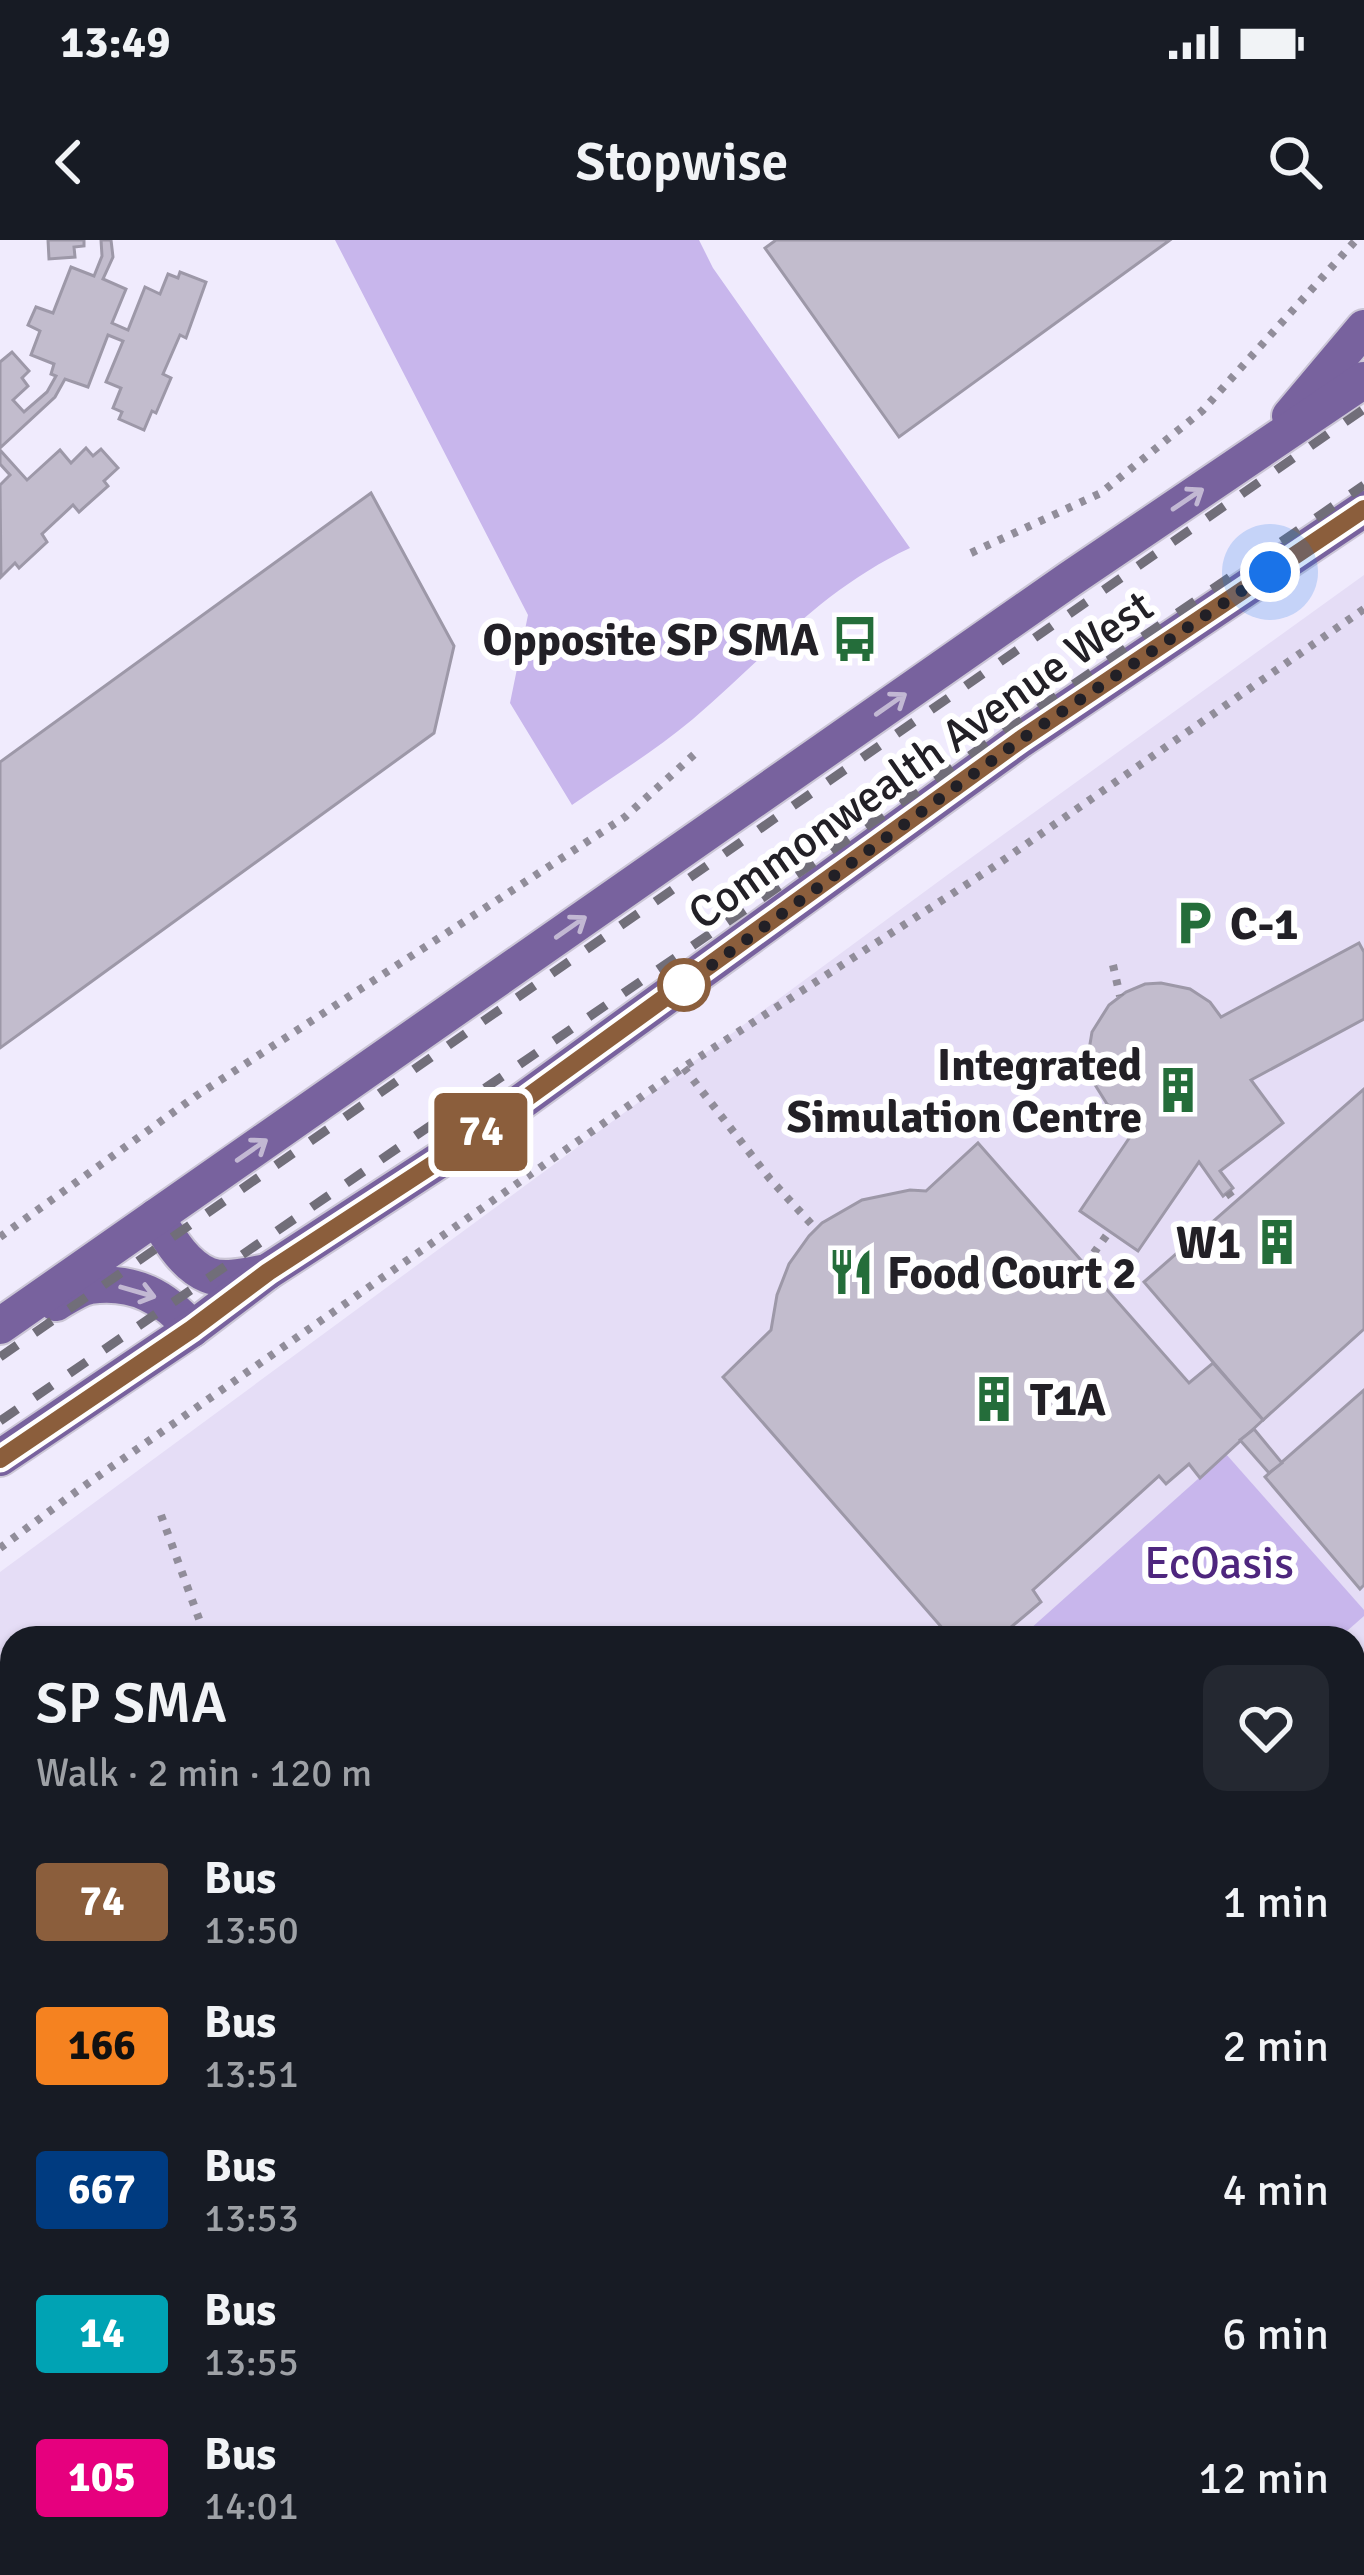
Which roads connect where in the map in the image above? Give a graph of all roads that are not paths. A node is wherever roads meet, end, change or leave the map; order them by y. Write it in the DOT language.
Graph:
graph roads {
  1 [pos="1364,328"];
  2 [pos="1364,380"];
  3 [pos="1261,451"];
  4 [pos="1364,509"];
  5 [pos="155,1217"];
  6 [pos="268,1272"];
  7 [pos="0,1329"];
  8 [pos="192,1329"];
  9 [pos="0,1459"];
  1 -- 3 [label="main road"];
  2 -- 3 [label="main road, Commonwealth Avenue West"];
  5 -- 3 [label="main road, Commonwealth Avenue West, one-way"];
  4 -- 6 [label="main road, Commonwealth Avenue West"];
  5 -- 6 [label="main road"];
  5 -- 7 [label="main road, Commonwealth Avenue West"];
  6 -- 8 [label="main road, Commonwealth Avenue West"];
  7 -- 8 [label="main road, one-way"];
  8 -- 9 [label="main road, Commonwealth Avenue West"];
}
